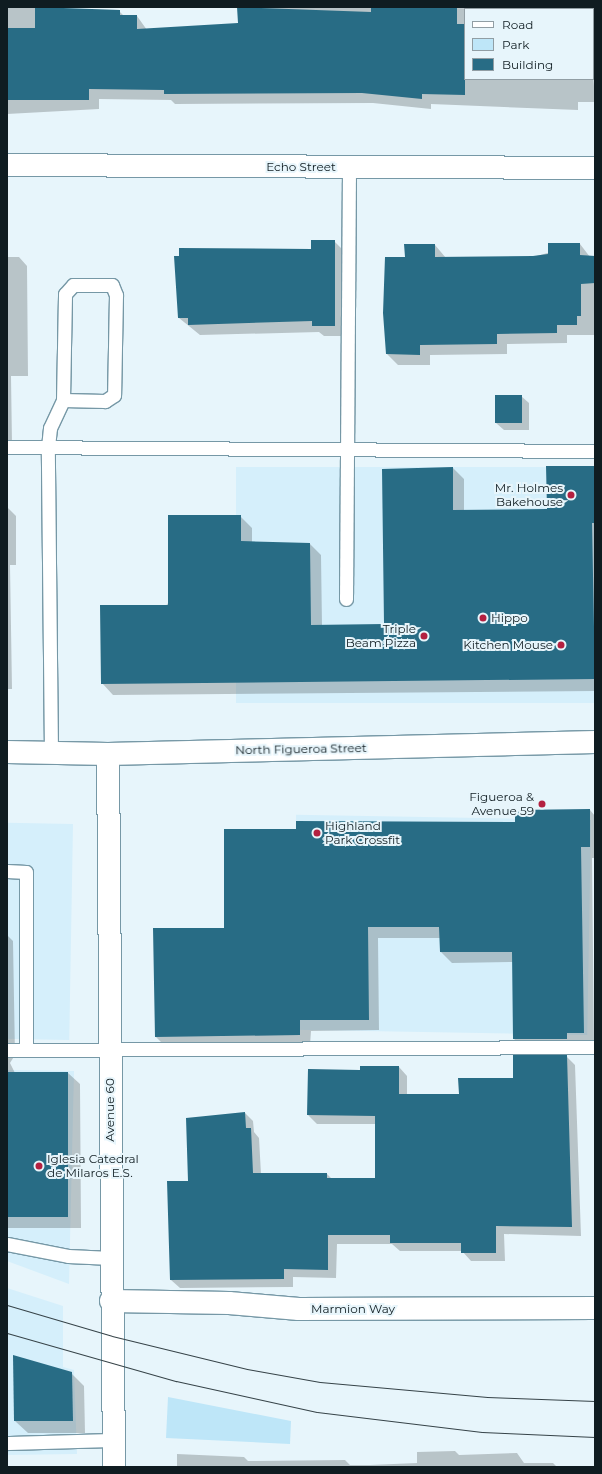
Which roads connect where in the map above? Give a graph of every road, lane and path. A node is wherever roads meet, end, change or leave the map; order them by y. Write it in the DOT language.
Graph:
graph roads {
  1 [pos="7,165"];
  2 [pos="349,168"];
  3 [pos="595,168"];
  4 [pos="63,400"];
  5 [pos="7,447"];
  6 [pos="48,447"];
  7 [pos="347,449"];
  8 [pos="595,451"];
  9 [pos="346,599"];
  10 [pos="595,742"];
  11 [pos="7,752"];
  12 [pos="50,753"];
  13 [pos="108,754"];
  14 [pos="7,872"];
  15 [pos="595,1047"];
  16 [pos="7,1050"];
  17 [pos="26,1050"];
  18 [pos="110,1051"];
  19 [pos="7,1244"];
  20 [pos="111,1258"];
  21 [pos="111,1301"];
  22 [pos="595,1308"];
  23 [pos="113,1440"];
  24 [pos="7,1442"];
  25 [pos="114,1467"];
  1 -- 2 [label="street, Echo Street"];
  2 -- 3 [label="street, Echo Street"];
  2 -- 7 [label="lane"];
  4 -- 4 [label="lane"];
  4 -- 6 [label="lane"];
  5 -- 6 [label="lane"];
  6 -- 7 [label="lane"];
  6 -- 12 [label="lane"];
  7 -- 8 [label="lane"];
  7 -- 9 [label="lane"];
  10 -- 13 [label="street, North Figueroa Street"];
  11 -- 12 [label="street, North Figueroa Street"];
  12 -- 13 [label="street, North Figueroa Street"];
  13 -- 18 [label="street, Avenue 60"];
  14 -- 17 [label="lane"];
  15 -- 18 [label="lane"];
  16 -- 17 [label="lane"];
  17 -- 18 [label="lane"];
  18 -- 20 [label="street, Avenue 60"];
  19 -- 20 [label="lane"];
  20 -- 21 [label="street, Avenue 60"];
  21 -- 22 [label="street, Marmion Way"];
  21 -- 23 [label="street, Avenue 60"];
  23 -- 24 [label="lane"];
  23 -- 25 [label="street, Avenue 60"];
}
